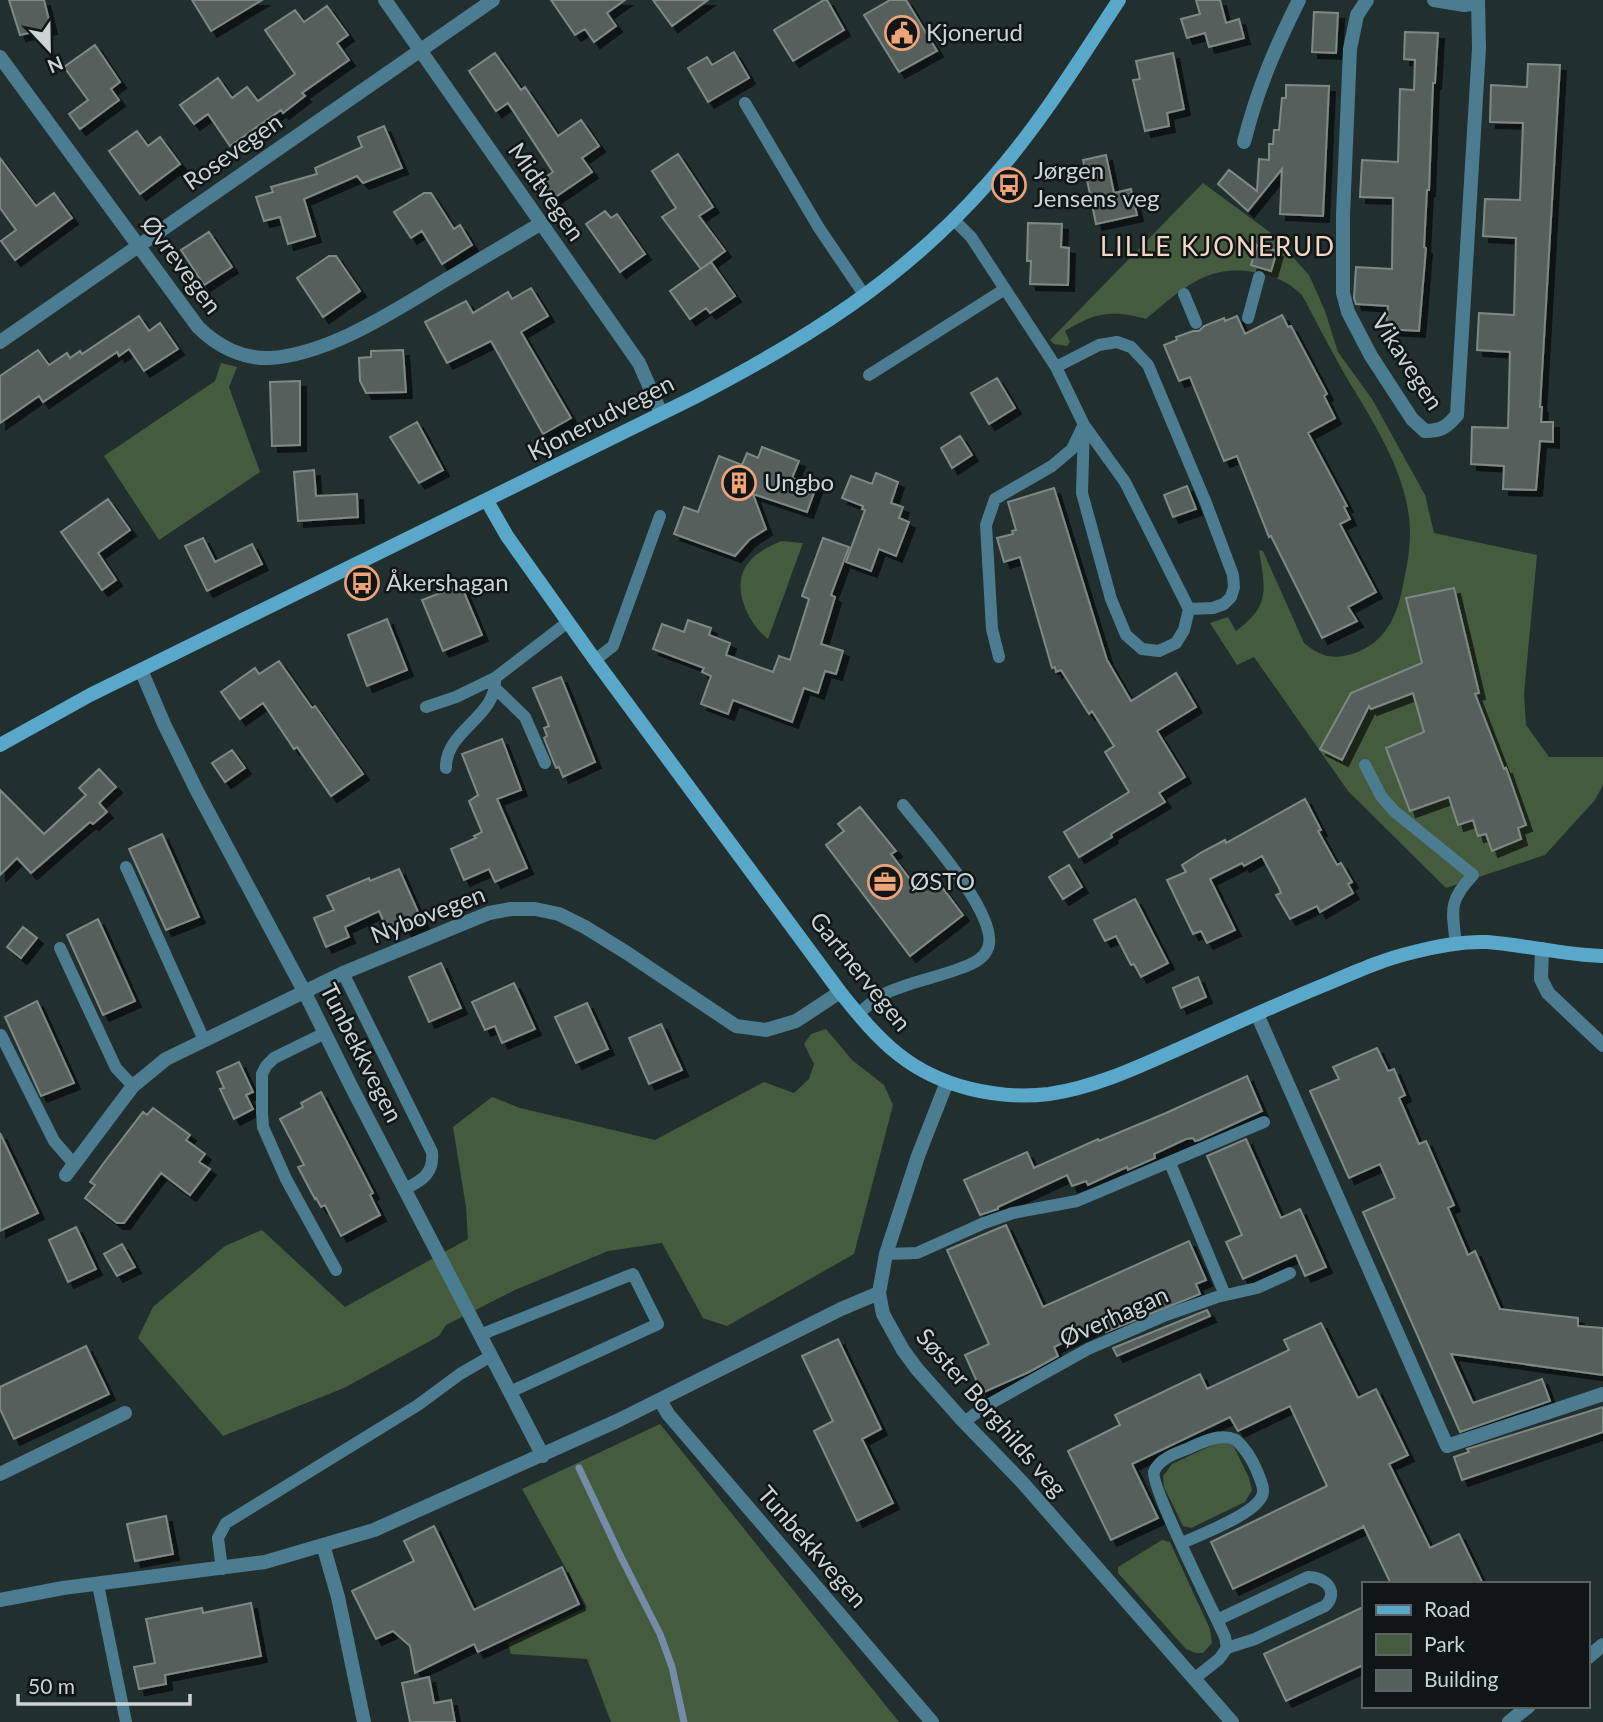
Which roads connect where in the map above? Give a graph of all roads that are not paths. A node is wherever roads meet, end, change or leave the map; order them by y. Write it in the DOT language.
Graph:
graph roads {
  1 [pos="384,0"];
  2 [pos="493,0"];
  3 [pos="1119,0"];
  4 [pos="1299,0"];
  5 [pos="1367,0"];
  6 [pos="1434,0"];
  7 [pos="1478,2"];
  8 [pos="419,51"];
  9 [pos="0,57"];
  10 [pos="746,103"];
  11 [pos="1244,142"];
  12 [pos="954,220"];
  13 [pos="540,224"];
  14 [pos="137,246"];
  15 [pos="1259,277"];
  16 [pos="1006,289"];
  17 [pos="1184,294"];
  18 [pos="865,296"];
  19 [pos="1248,318"];
  20 [pos="1196,323"];
  21 [pos="0,342"];
  22 [pos="1056,367"];
  23 [pos="869,374"];
  24 [pos="661,414"];
  25 [pos="1084,425"];
  26 [pos="487,501"];
  27 [pos="660,516"];
  28 [pos="1189,608"];
  29 [pos="568,622"];
  30 [pos="999,657"];
  31 [pos="595,660"];
  32 [pos="141,670"];
  33 [pos="495,683"];
  34 [pos="426,707"];
  35 [pos="1,743"];
  36 [pos="545,763"];
  37 [pos="1365,765"];
  38 [pos="446,768"];
  39 [pos="904,805"];
  40 [pos="126,867"];
  41 [pos="1456,944"];
  42 [pos="60,948"];
  43 [pos="1542,949"];
  44 [pos="1603,956"];
  45 [pos="343,973"];
  46 [pos="304,991"];
  47 [pos="841,992"];
  48 [pos="858,1014"];
  49 [pos="1257,1014"];
  50 [pos="325,1033"];
  51 [pos="1,1035"];
  52 [pos="204,1040"];
  53 [pos="1603,1045"];
  54 [pos="947,1082"];
  55 [pos="132,1086"];
  56 [pos="1264,1122"];
  57 [pos="1170,1163"];
  58 [pos="70,1169"];
  59 [pos="405,1189"];
  60 [pos="886,1254"];
  61 [pos="336,1270"];
  62 [pos="1290,1273"];
  63 [pos="879,1293"];
  64 [pos="1225,1295"];
  65 [pos="480,1335"];
  66 [pos="491,1356"];
  67 [pos="510,1392"];
  68 [pos="1603,1394"];
  69 [pos="660,1400"];
  70 [pos="125,1413"];
  71 [pos="964,1422"];
  72 [pos="543,1456"];
  73 [pos="0,1474"];
  74 [pos="1182,1543"];
  75 [pos="323,1545"];
  76 [pos="222,1569"];
  77 [pos="98,1585"];
  78 [pos="0,1600"];
  79 [pos="1217,1620"];
  80 [pos="1603,1645"];
  81 [pos="1227,1648"];
  82 [pos="1589,1656"];
  83 [pos="1194,1679"];
  84 [pos="1526,1708"];
  85 [pos="126,1722"];
  86 [pos="365,1722"];
  87 [pos="932,1722"];
  88 [pos="1232,1722"];
  89 [pos="1509,1722"];
  1 -- 8 [label="street, Midtvegen"];
  2 -- 8 [label="street, Rosevegen"];
  3 -- 12 [label="street, Kjonerudvegen"];
  4 -- 11 [label="street"];
  5 -- 7 [label="street, Vikavegen"];
  6 -- 7 [label="street, Vikavegen"];
  8 -- 13 [label="street, Midtvegen"];
  8 -- 14 [label="street, Rosevegen"];
  9 -- 14 [label="street, Øvrevegen"];
  10 -- 18 [label="lane"];
  12 -- 16 [label="lane"];
  12 -- 18 [label="street, Kjonerudvegen"];
  13 -- 14 [label="street, Øvrevegen"];
  13 -- 24 [label="street, Midtvegen"];
  14 -- 21 [label="street, Rosevegen"];
  15 -- 19 [label="lane"];
  16 -- 22 [label="lane"];
  16 -- 23 [label="lane"];
  17 -- 20 [label="lane"];
  18 -- 24 [label="street, Kjonerudvegen"];
  22 -- 25 [label="lane"];
  22 -- 28 [label="lane"];
  24 -- 26 [label="street, Kjonerudvegen"];
  25 -- 28 [label="lane"];
  25 -- 28 [label="lane"];
  25 -- 30 [label="lane"];
  26 -- 29 [label="street, Gartnervegen"];
  26 -- 32 [label="street, Kjonerudvegen"];
  27 -- 31 [label="lane"];
  29 -- 31 [label="street, Gartnervegen"];
  29 -- 33 [label="lane"];
  31 -- 47 [label="street, Gartnervegen"];
  32 -- 35 [label="street, Kjonerudvegen"];
  32 -- 46 [label="street, Tunbekkvegen"];
  33 -- 34 [label="lane"];
  33 -- 36 [label="lane"];
  33 -- 38 [label="lane"];
  37 -- 41 [label="lane"];
  39 -- 48 [label="lane"];
  40 -- 52 [label="lane"];
  41 -- 43 [label="street, Gartnervegen"];
  41 -- 49 [label="street, Gartnervegen"];
  42 -- 55 [label="lane"];
  43 -- 44 [label="street, Gartnervegen"];
  43 -- 53 [label="street"];
  45 -- 46 [label="street, Nybovegen"];
  45 -- 47 [label="street, Nybovegen"];
  45 -- 59 [label="lane"];
  46 -- 50 [label="street, Tunbekkvegen"];
  46 -- 52 [label="street, Nybovegen"];
  47 -- 48 [label="street, Gartnervegen"];
  48 -- 54 [label="street, Gartnervegen"];
  49 -- 54 [label="street, Gartnervegen"];
  49 -- 68 [label="street"];
  50 -- 59 [label="street, Tunbekkvegen"];
  50 -- 61 [label="lane"];
  51 -- 58 [label="lane"];
  52 -- 55 [label="street, Nybovegen"];
  54 -- 60 [label="street, Søster Borghilds veg"];
  55 -- 58 [label="street, Nybovegen"];
  56 -- 57 [label="lane"];
  57 -- 60 [label="lane"];
  57 -- 64 [label="lane"];
  59 -- 65 [label="street, Tunbekkvegen"];
  60 -- 63 [label="street, Søster Borghilds veg"];
  62 -- 64 [label="lane, Øverhagan"];
  63 -- 69 [label="street"];
  63 -- 71 [label="street, Søster Borghilds veg"];
  64 -- 71 [label="lane, Øverhagan"];
  65 -- 66 [label="street, Tunbekkvegen"];
  65 -- 67 [label="lane"];
  66 -- 67 [label="street, Tunbekkvegen"];
  66 -- 76 [label="lane"];
  67 -- 72 [label="street, Tunbekkvegen"];
  69 -- 72 [label="street"];
  69 -- 87 [label="street, Tunbekkvegen"];
  70 -- 73 [label="street"];
  71 -- 83 [label="street, Søster Borghilds veg"];
  72 -- 75 [label="street"];
  74 -- 74 [label="lane"];
  74 -- 79 [label="lane"];
  75 -- 76 [label="street"];
  75 -- 86 [label="street"];
  76 -- 77 [label="street"];
  77 -- 78 [label="street"];
  77 -- 85 [label="lane"];
  79 -- 81 [label="lane"];
  79 -- 81 [label="lane"];
  80 -- 82 [label="street"];
  81 -- 83 [label="lane"];
  83 -- 88 [label="street, Søster Borghilds veg"];
  84 -- 89 [label="street"];
}
